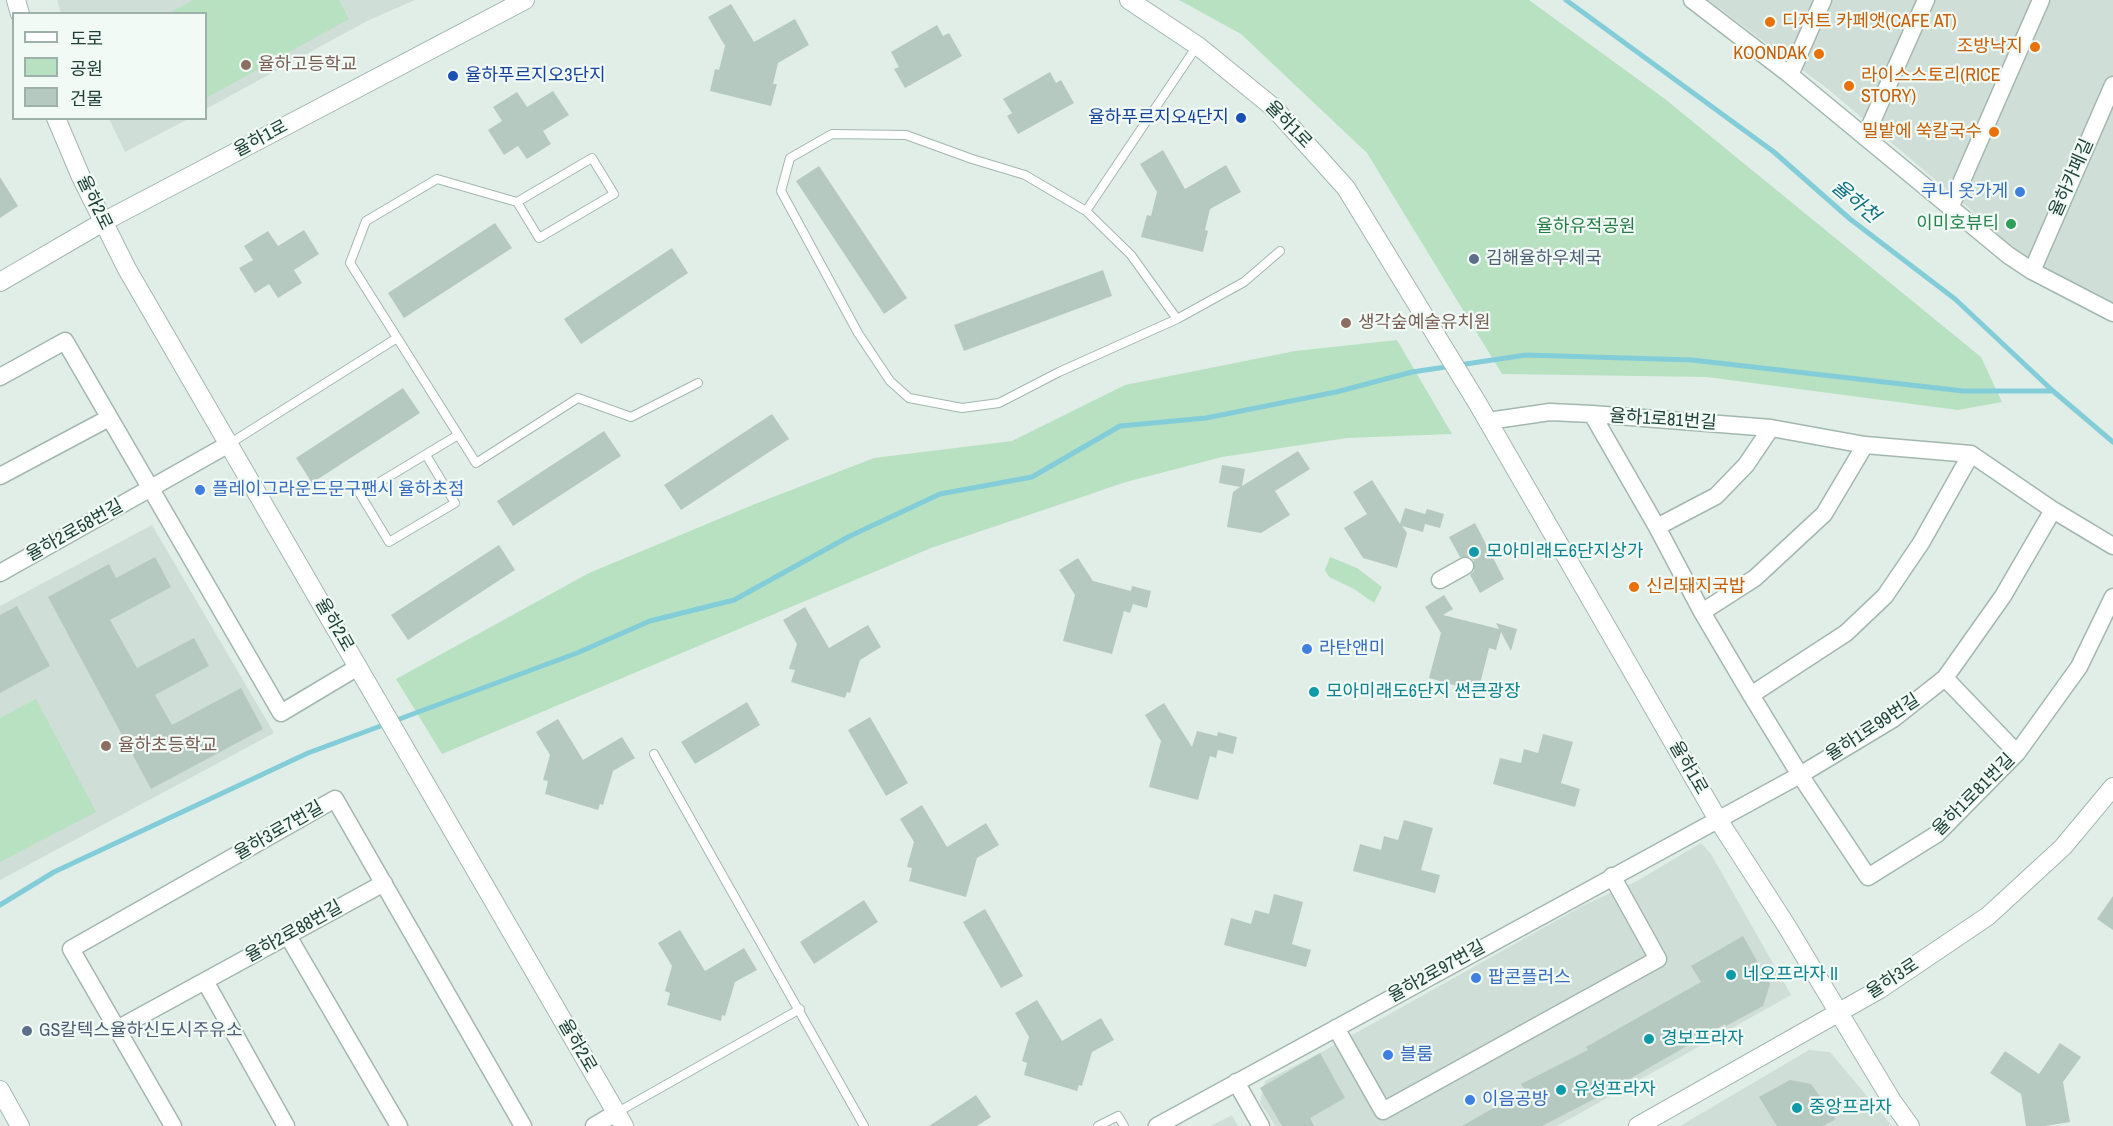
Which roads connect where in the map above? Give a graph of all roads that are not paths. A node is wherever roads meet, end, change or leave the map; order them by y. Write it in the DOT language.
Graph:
graph roads {
  1 [pos="525,0"];
  2 [pos="1129,0"];
  3 [pos="1692,0"];
  4 [pos="1823,0"];
  5 [pos="1926,0"];
  6 [pos="2041,0"];
  7 [pos="1715,7"];
  8 [pos="1198,46"];
  9 [pos="1790,75"];
  10 [pos="2113,85"];
  11 [pos="57,120"];
  12 [pos="1865,137"];
  13 [pos="517,202"];
  14 [pos="1950,208"];
  15 [pos="1086,211"];
  16 [pos="103,222"];
  17 [pos="1280,251"];
  18 [pos="2032,271"];
  19 [pos="0,282"];
  20 [pos="2113,313"];
  21 [pos="1177,319"];
  22 [pos="397,338"];
  23 [pos="0,377"];
  24 [pos="698,383"];
  25 [pos="1592,414"];
  26 [pos="109,418"];
  27 [pos="1488,421"];
  28 [pos="1770,428"];
  29 [pos="458,435"];
  30 [pos="229,444"];
  31 [pos="1865,445"];
  32 [pos="1971,454"];
  33 [pos="426,455"];
  34 [pos="0,476"];
  35 [pos="150,489"];
  36 [pos="2053,510"];
  37 [pos="1657,527"];
  38 [pos="2113,546"];
  39 [pos="1465,566"];
  40 [pos="0,573"];
  41 [pos="1440,580"];
  42 [pos="2113,597"];
  43 [pos="1702,612"];
  44 [pos="358,667"];
  45 [pos="1945,678"];
  46 [pos="1751,694"];
  47 [pos="2017,753"];
  48 [pos="654,754"];
  49 [pos="1800,775"];
  50 [pos="2113,787"];
  51 [pos="1717,818"];
  52 [pos="1612,876"];
  53 [pos="384,883"];
  54 [pos="288,936"];
  55 [pos="205,981"];
  56 [pos="800,1010"];
  57 [pos="1838,1013"];
  58 [pos="1336,1028"];
  59 [pos="117,1029"];
  60 [pos="1236,1082"];
  61 [pos="0,1090"];
  62 [pos="620,1120"];
  63 [pos="20,1126"];
  64 [pos="173,1126"];
  65 [pos="286,1126"];
  66 [pos="399,1126"];
  67 [pos="523,1126"];
  68 [pos="594,1126"];
  69 [pos="864,1126"];
  70 [pos="1098,1126"];
  71 [pos="1124,1126"];
  72 [pos="1157,1126"];
  73 [pos="1261,1126"];
  74 [pos="1638,1126"];
  75 [pos="1910,1126"];
  1 -- 16 [label="street, 율하1로"];
  2 -- 8 [label="street, 율하1로"];
  3 -- 7 [label="street"];
  4 -- 9 [label="street"];
  5 -- 12 [label="street"];
  6 -- 14 [label="street"];
  7 -- 9 [label="street"];
  8 -- 15 [label="lane"];
  8 -- 27 [label="street, 율하1로"];
  9 -- 12 [label="street"];
  10 -- 18 [label="street, 율하카페길"];
  11 -- 16 [label="street, 율하2로"];
  12 -- 14 [label="street"];
  13 -- 13 [label="lane"];
  13 -- 22 [label="lane"];
  14 -- 18 [label="street"];
  15 -- 21 [label="lane"];
  15 -- 21 [label="lane"];
  16 -- 19 [label="street, 율하1로"];
  16 -- 30 [label="street, 율하2로"];
  17 -- 21 [label="lane"];
  18 -- 20 [label="street"];
  22 -- 29 [label="lane"];
  22 -- 30 [label="lane"];
  23 -- 26 [label="street"];
  24 -- 29 [label="lane"];
  25 -- 27 [label="street, 율하1로81번길"];
  25 -- 28 [label="street, 율하1로81번길"];
  25 -- 37 [label="street, 율하1로81번길"];
  26 -- 34 [label="street"];
  26 -- 35 [label="street"];
  27 -- 51 [label="street, 율하1로"];
  28 -- 31 [label="street, 율하1로81번길"];
  28 -- 37 [label="street"];
  29 -- 33 [label="lane"];
  30 -- 35 [label="street, 율하2로58번길"];
  30 -- 44 [label="street, 율하2로"];
  31 -- 32 [label="street, 율하1로81번길"];
  31 -- 43 [label="street"];
  32 -- 36 [label="street, 율하1로81번길"];
  32 -- 46 [label="street"];
  33 -- 33 [label="lane"];
  35 -- 40 [label="street, 율하2로58번길"];
  35 -- 44 [label="street"];
  36 -- 38 [label="street, 율하1로81번길"];
  36 -- 45 [label="street, 율하1로99번길"];
  37 -- 43 [label="street, 율하1로81번길"];
  39 -- 41 [label="street"];
  42 -- 47 [label="street, 율하1로81번길"];
  43 -- 46 [label="street, 율하1로81번길"];
  44 -- 62 [label="street, 율하2로"];
  45 -- 47 [label="street"];
  45 -- 49 [label="street, 율하1로99번길"];
  46 -- 49 [label="street, 율하1로81번길"];
  47 -- 49 [label="street, 율하1로81번길"];
  48 -- 56 [label="lane"];
  49 -- 51 [label="street, 율하1로99번길"];
  50 -- 57 [label="street, 율하3로"];
  51 -- 52 [label="street, 율하2로97번길"];
  51 -- 57 [label="street, 율하1로"];
  52 -- 58 [label="street, 율하2로97번길"];
  52 -- 58 [label="street"];
  53 -- 54 [label="street, 율하2로88번길"];
  53 -- 59 [label="street, 율하3로7번길"];
  53 -- 67 [label="street, 율하3로7번길"];
  54 -- 55 [label="street, 율하2로88번길"];
  54 -- 66 [label="street"];
  55 -- 59 [label="street, 율하2로88번길"];
  55 -- 65 [label="street"];
  56 -- 62 [label="lane"];
  56 -- 69 [label="lane"];
  57 -- 74 [label="street, 율하3로"];
  57 -- 75 [label="street, 율하1로"];
  58 -- 60 [label="street, 율하2로97번길"];
  59 -- 64 [label="street, 율하3로7번길"];
  60 -- 72 [label="street, 율하2로97번길"];
  60 -- 73 [label="street"];
  61 -- 63 [label="street"];
  62 -- 68 [label="street"];
  70 -- 71 [label="lane"];
}
